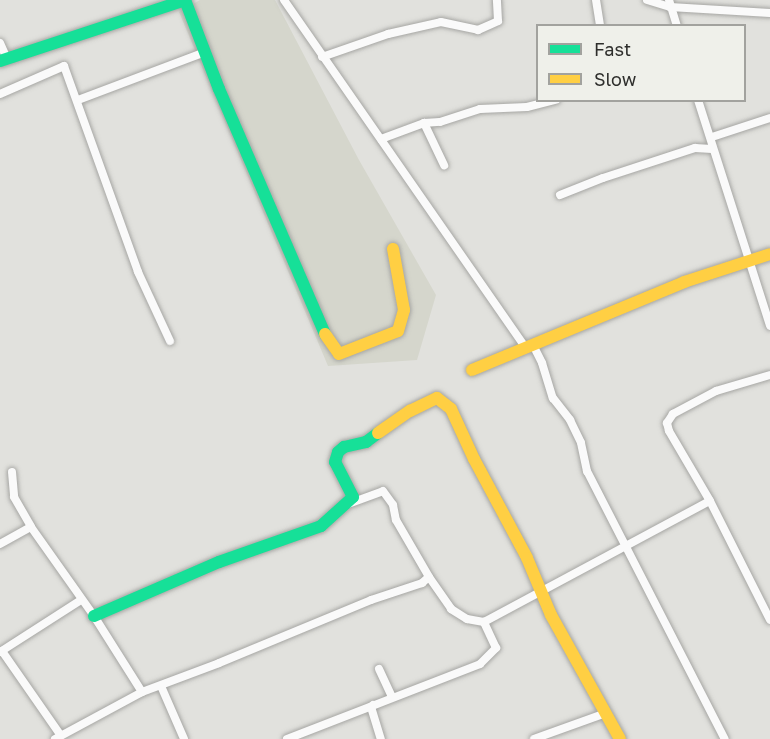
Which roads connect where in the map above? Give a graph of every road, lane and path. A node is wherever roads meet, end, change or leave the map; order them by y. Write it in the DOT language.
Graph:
graph roads {
  1 [pos="284,0"];
  2 [pos="497,0"];
  3 [pos="596,0"];
  4 [pos="647,0"];
  5 [pos="670,4"];
  6 [pos="723,4"];
  7 [pos="770,13"];
  8 [pos="600,24"];
  9 [pos="676,24"];
  10 [pos="0,44"];
  11 [pos="205,52"];
  12 [pos="322,57"];
  13 [pos="3,60"];
  14 [pos="0,94"];
  15 [pos="78,100"];
  16 [pos="548,102"];
  17 [pos="699,102"];
  18 [pos="770,117"];
  19 [pos="424,123"];
  20 [pos="712,137"];
  21 [pos="381,139"];
  22 [pos="711,149"];
  23 [pos="444,165"];
  24 [pos="560,195"];
  25 [pos="393,249"];
  26 [pos="770,255"];
  27 [pos="751,260"];
  28 [pos="770,326"];
  29 [pos="170,341"];
  30 [pos="530,347"];
  31 [pos="472,370"];
  32 [pos="770,375"];
  33 [pos="12,472"];
  34 [pos="710,501"];
  35 [pos="348,504"];
  36 [pos="31,527"];
  37 [pos="0,544"];
  38 [pos="627,545"];
  39 [pos="429,577"];
  40 [pos="541,592"];
  41 [pos="81,600"];
  42 [pos="94,616"];
  43 [pos="770,620"];
  44 [pos="484,622"];
  45 [pos="1,651"];
  46 [pos="379,669"];
  47 [pos="161,686"];
  48 [pos="142,692"];
  49 [pos="392,697"];
  50 [pos="373,705"];
  51 [pos="606,713"];
  52 [pos="58,737"];
  53 [pos="184,739"];
  54 [pos="287,739"];
  55 [pos="381,739"];
  56 [pos="534,739"];
  57 [pos="620,739"];
  58 [pos="725,739"];
  1 -- 12 [label="street"];
  2 -- 12 [label="street"];
  3 -- 8 [label="street"];
  4 -- 5 [label="street"];
  5 -- 6 [label="street"];
  5 -- 9 [label="street"];
  6 -- 7 [label="street"];
  10 -- 13 [label="street"];
  11 -- 13 [label="street"];
  11 -- 15 [label="street"];
  11 -- 25 [label="street"];
  12 -- 21 [label="street"];
  14 -- 15 [label="street"];
  15 -- 29 [label="street"];
  16 -- 19 [label="street"];
  17 -- 20 [label="street"];
  18 -- 20 [label="street"];
  19 -- 21 [label="street"];
  19 -- 23 [label="street"];
  20 -- 22 [label="street"];
  21 -- 30 [label="street"];
  22 -- 24 [label="street"];
  22 -- 27 [label="street"];
  26 -- 27 [label="street"];
  27 -- 28 [label="street"];
  27 -- 30 [label="street"];
  30 -- 31 [label="street"];
  30 -- 38 [label="street"];
  32 -- 34 [label="street"];
  33 -- 36 [label="street"];
  34 -- 38 [label="street"];
  34 -- 43 [label="street"];
  35 -- 39 [label="street"];
  35 -- 40 [label="street"];
  35 -- 42 [label="street"];
  36 -- 37 [label="street"];
  36 -- 41 [label="street"];
  38 -- 40 [label="street"];
  38 -- 58 [label="street"];
  39 -- 44 [label="street"];
  39 -- 47 [label="street"];
  40 -- 44 [label="street"];
  40 -- 51 [label="street"];
  41 -- 42 [label="street"];
  41 -- 45 [label="street"];
  42 -- 48 [label="street"];
  44 -- 49 [label="street"];
  45 -- 52 [label="street"];
  46 -- 49 [label="street"];
  47 -- 48 [label="street"];
  47 -- 53 [label="street"];
  48 -- 52 [label="street"];
  49 -- 50 [label="street"];
  50 -- 54 [label="street"];
  50 -- 55 [label="street"];
  51 -- 56 [label="street"];
  51 -- 57 [label="street"];
}
